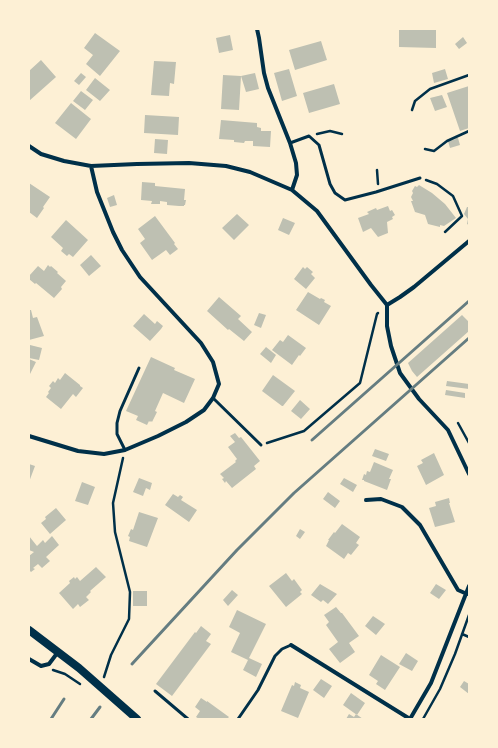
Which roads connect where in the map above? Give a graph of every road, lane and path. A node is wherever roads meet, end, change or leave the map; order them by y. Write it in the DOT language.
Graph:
graph roads {
  1 [pos="257,29"];
  2 [pos="469,75"];
  3 [pos="412,110"];
  4 [pos="469,132"];
  5 [pos="342,134"];
  6 [pos="309,136"];
  7 [pos="290,143"];
  8 [pos="29,146"];
  9 [pos="425,149"];
  10 [pos="92,166"];
  11 [pos="377,170"];
  12 [pos="420,178"];
  13 [pos="292,190"];
  14 [pos="379,191"];
  15 [pos="445,232"];
  16 [pos="469,241"];
  17 [pos="387,305"];
  18 [pos="139,368"];
  19 [pos="213,398"];
  20 [pos="458,423"];
  21 [pos="29,436"];
  22 [pos="469,443"];
  23 [pos="262,445"];
  24 [pos="125,450"];
  25 [pos="469,474"];
  26 [pos="366,500"];
  27 [pos="469,586"];
  28 [pos="467,594"];
  29 [pos="469,615"];
  30 [pos="29,630"];
  31 [pos="462,634"];
  32 [pos="469,637"];
  33 [pos="291,645"];
  34 [pos="58,652"];
  35 [pos="29,659"];
  36 [pos="41,666"];
  37 [pos="102,680"];
  38 [pos="81,685"];
  39 [pos="155,691"];
  40 [pos="136,719"];
  41 [pos="188,719"];
  42 [pos="238,719"];
  43 [pos="410,719"];
  44 [pos="423,719"];
  1 -- 7 [label="street"];
  2 -- 3 [label="path"];
  4 -- 9 [label="path"];
  5 -- 6 [label="path"];
  6 -- 7 [label="lane"];
  6 -- 14 [label="lane"];
  7 -- 13 [label="street"];
  8 -- 10 [label="street"];
  10 -- 13 [label="street"];
  10 -- 19 [label="street"];
  11 -- 14 [label="path"];
  12 -- 14 [label="lane"];
  12 -- 15 [label="path"];
  13 -- 17 [label="street"];
  16 -- 17 [label="street"];
  17 -- 23 [label="path"];
  17 -- 25 [label="street"];
  18 -- 24 [label="lane"];
  19 -- 23 [label="lane"];
  19 -- 24 [label="street"];
  20 -- 22 [label="path"];
  21 -- 24 [label="street"];
  24 -- 37 [label="path"];
  26 -- 28 [label="street"];
  27 -- 28 [label="street"];
  28 -- 43 [label="street"];
  29 -- 31 [label="path"];
  30 -- 34 [label="main road"];
  31 -- 32 [label="path"];
  31 -- 44 [label="path"];
  33 -- 42 [label="lane"];
  33 -- 43 [label="street"];
  34 -- 36 [label="street"];
  34 -- 40 [label="main road"];
  35 -- 36 [label="street"];
  36 -- 38 [label="path"];
  39 -- 41 [label="lane"];
}
